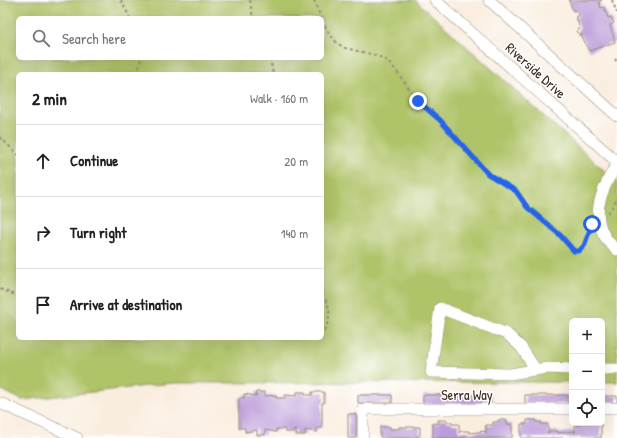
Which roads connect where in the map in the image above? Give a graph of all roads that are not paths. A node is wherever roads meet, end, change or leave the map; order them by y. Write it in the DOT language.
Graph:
graph roads {
  1 [pos="435,0"];
  2 [pos="488,0"];
  3 [pos="617,116"];
  4 [pos="617,163"];
  5 [pos="617,250"];
  6 [pos="569,369"];
  7 [pos="605,369"];
  8 [pos="617,369"];
  9 [pos="536,370"];
  10 [pos="0,403"];
  11 [pos="605,408"];
  12 [pos="617,408"];
  13 [pos="569,409"];
  14 [pos="77,438"];
  15 [pos="363,438"];
  1 -- 4 [label="street, Riverside Drive"];
  2 -- 3 [label="street"];
  4 -- 5 [label="street"];
  6 -- 9 [label="street"];
  7 -- 8 [label="street"];
  9 -- 9 [label="street"];
  10 -- 14 [label="street"];
  11 -- 12 [label="street"];
  13 -- 15 [label="street, Serra Way"];
}
